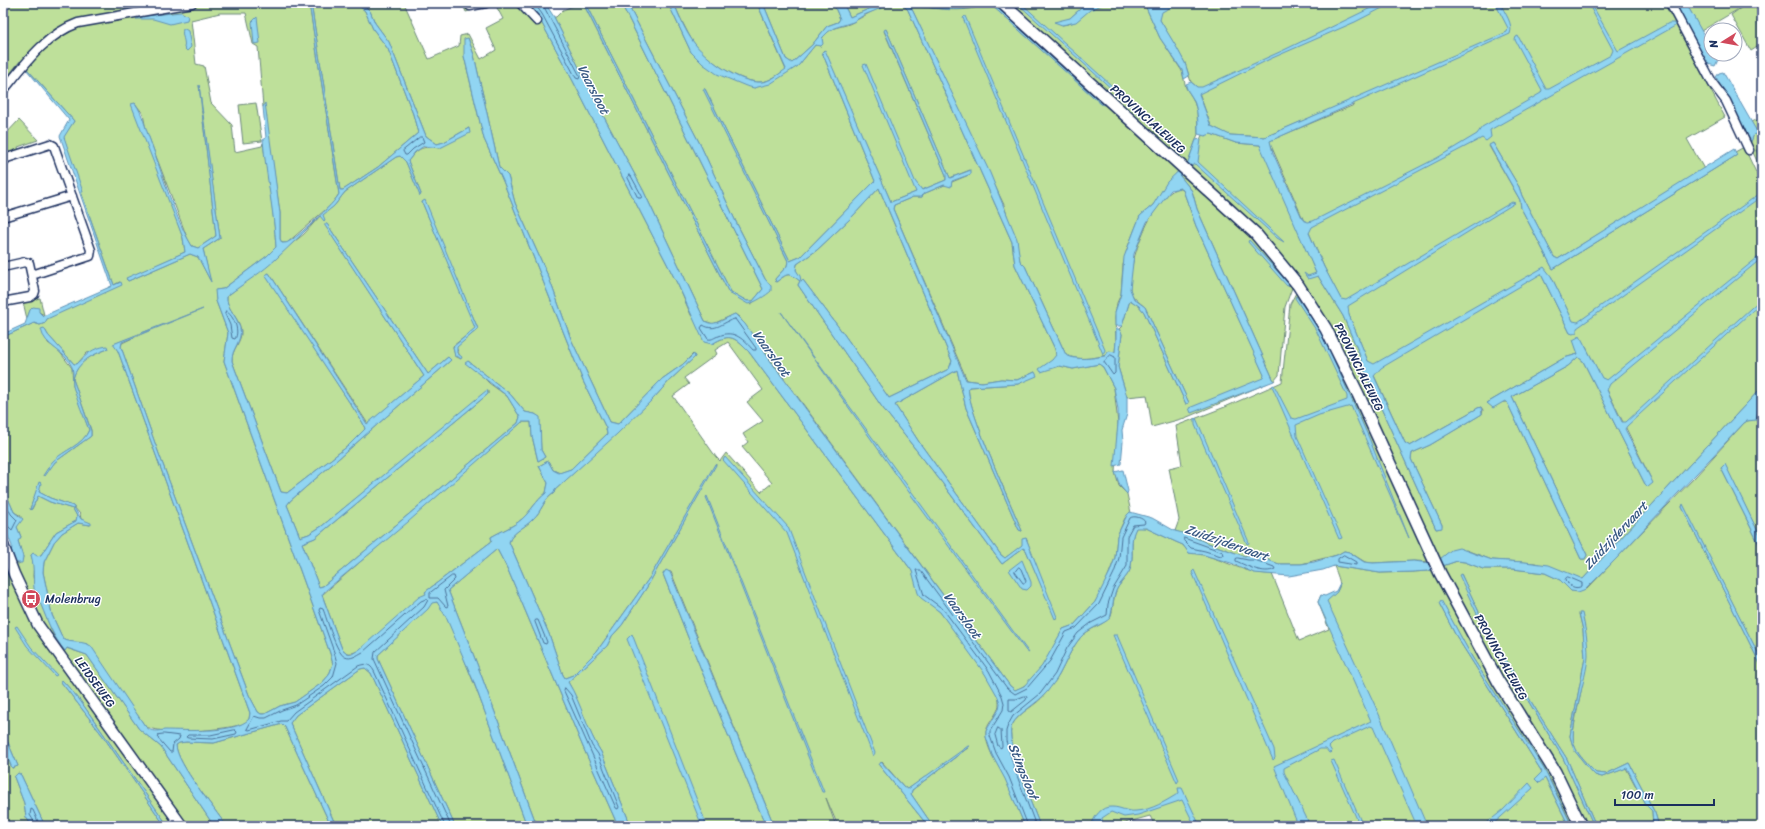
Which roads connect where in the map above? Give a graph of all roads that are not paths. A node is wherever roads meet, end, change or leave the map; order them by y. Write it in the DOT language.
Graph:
graph roads {
  1 [pos="192,3"];
  2 [pos="468,3"];
  3 [pos="486,3"];
  4 [pos="520,3"];
  5 [pos="1002,3"];
  6 [pos="1670,3"];
  7 [pos="538,21"];
  8 [pos="3,91"];
  9 [pos="1749,150"];
  10 [pos="4,158"];
  11 [pos="72,196"];
  12 [pos="3,216"];
  13 [pos="3,267"];
  14 [pos="32,275"];
  15 [pos="3,302"];
  16 [pos="5,551"];
  17 [pos="182,826"];
  18 [pos="1581,826"];
  1 -- 8 [label="street"];
  2 -- 3 [label="street"];
  4 -- 7 [label="street"];
  5 -- 18 [label="main road, PROVINCIALEWEG"];
  6 -- 9 [label="street"];
  10 -- 11 [label="street"];
  11 -- 12 [label="street"];
  11 -- 14 [label="street"];
  13 -- 14 [label="street"];
  14 -- 15 [label="street"];
  16 -- 17 [label="street, LEIDSEWEG"];
}
